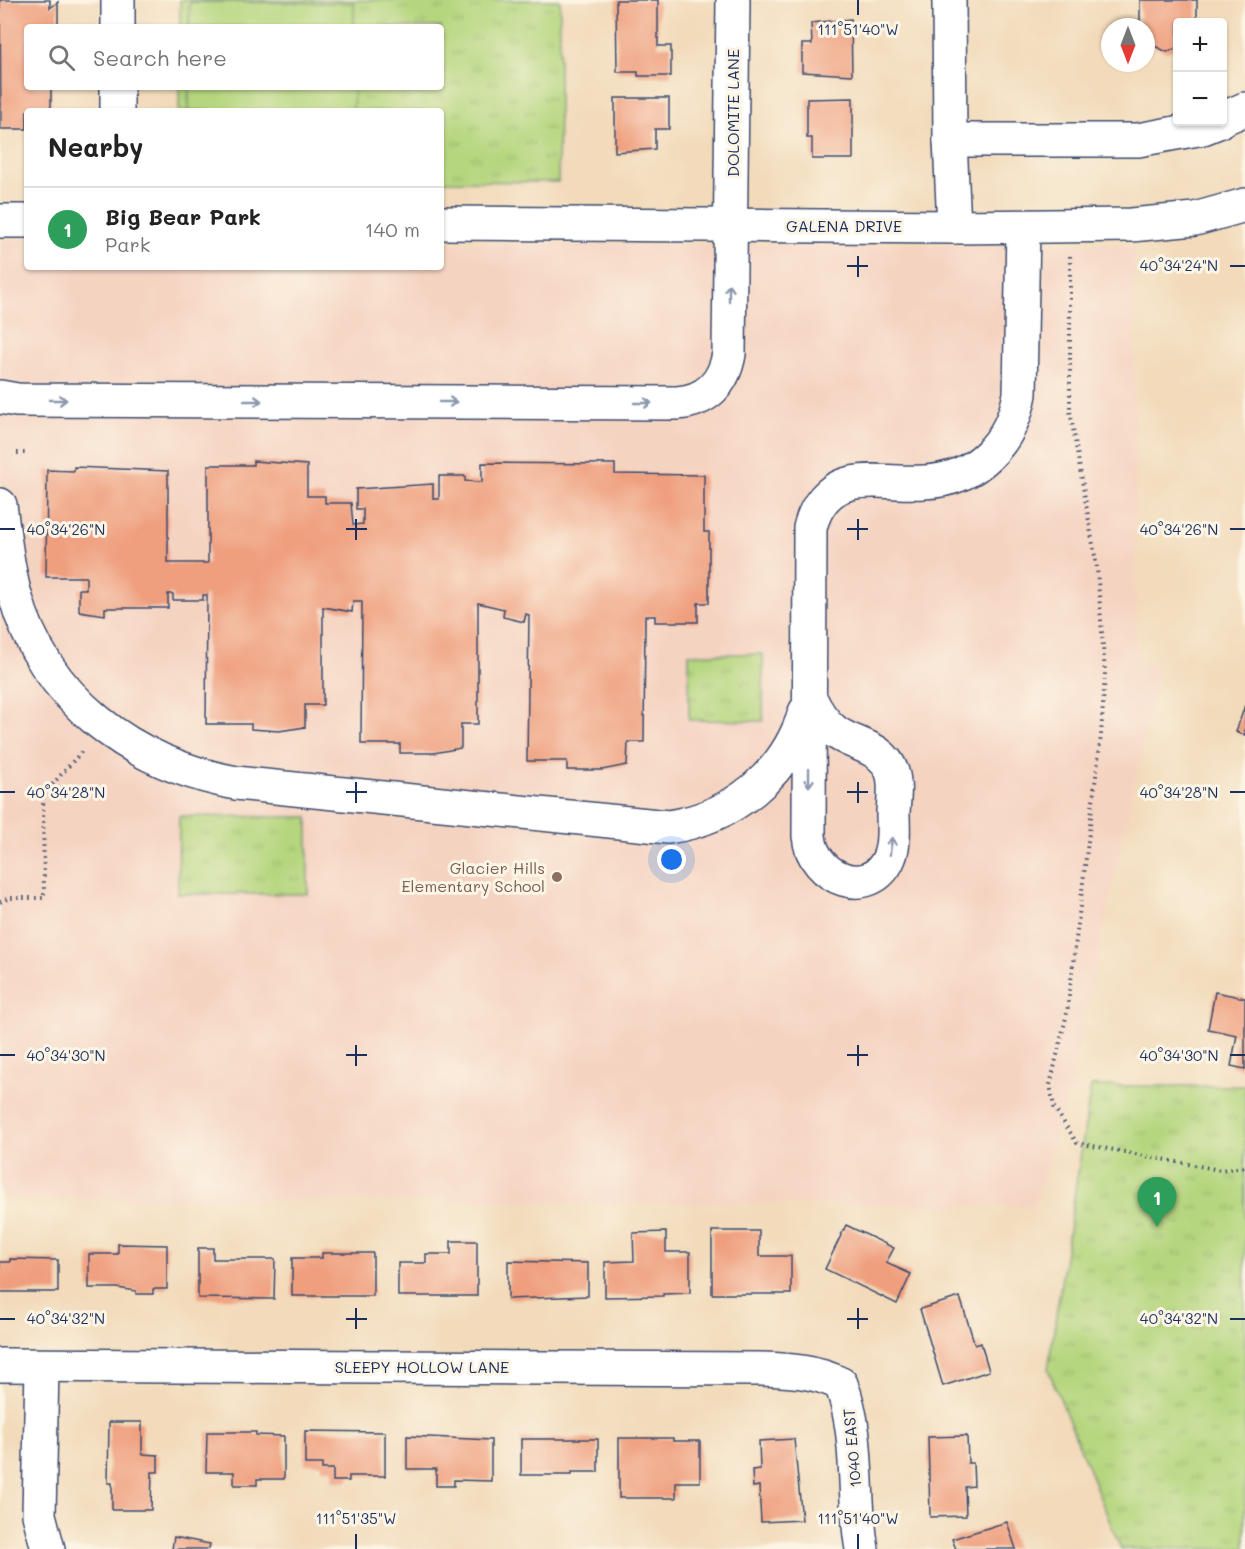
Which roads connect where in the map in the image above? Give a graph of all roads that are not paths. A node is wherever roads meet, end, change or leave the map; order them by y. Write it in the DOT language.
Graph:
graph roads {
  1 [pos="118,0"];
  2 [pos="734,0"];
  3 [pos="949,0"];
  4 [pos="118,24"];
  5 [pos="117,90"];
  6 [pos="117,108"];
  7 [pos="1245,109"];
  8 [pos="1227,117"];
  9 [pos="1208,126"];
  10 [pos="950,140"];
  11 [pos="1245,205"];
  12 [pos="0,221"];
  13 [pos="24,221"];
  14 [pos="444,223"];
  15 [pos="732,225"];
  16 [pos="954,227"];
  17 [pos="1023,227"];
  18 [pos="0,397"];
  19 [pos="0,505"];
  20 [pos="810,698"];
  21 [pos="0,1365"];
  22 [pos="42,1366"];
  23 [pos="841,1384"];
  24 [pos="48,1549"];
  25 [pos="862,1549"];
  1 -- 4 [label="street"];
  2 -- 15 [label="street, DOLOMITE LANE"];
  3 -- 10 [label="street"];
  5 -- 6 [label="street"];
  7 -- 8 [label="street"];
  9 -- 10 [label="street"];
  10 -- 16 [label="street"];
  11 -- 17 [label="street, GALENA DRIVE"];
  12 -- 13 [label="street"];
  14 -- 15 [label="street, GALENA DRIVE"];
  15 -- 16 [label="street, GALENA DRIVE"];
  18 -- 15 [label="street, DOLOMITE LANE, one-way"];
  16 -- 17 [label="street, GALENA DRIVE"];
  17 -- 20 [label="street"];
  19 -- 20 [label="street"];
  20 -- 20 [label="street, one-way"];
  21 -- 22 [label="street, SLEEPY HOLLOW LANE"];
  22 -- 23 [label="street, SLEEPY HOLLOW LANE"];
  22 -- 24 [label="street"];
  23 -- 25 [label="street, 1040 EAST"];
}
